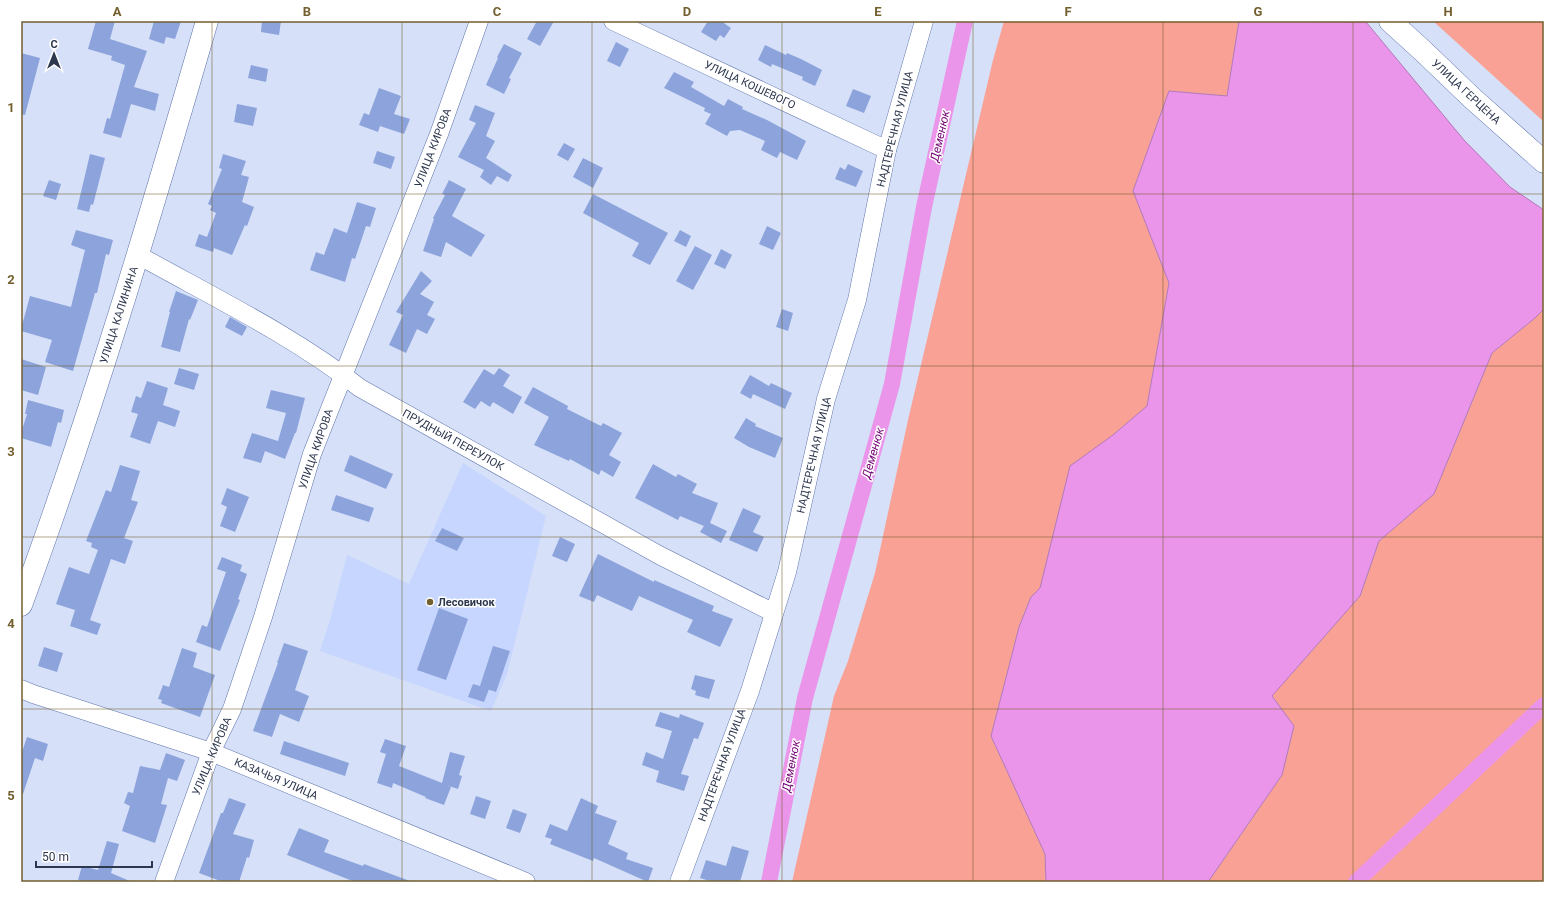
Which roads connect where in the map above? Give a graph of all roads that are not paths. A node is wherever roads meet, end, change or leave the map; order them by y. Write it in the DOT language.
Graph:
graph roads {
  1 [pos="207,21"];
  2 [pos="480,21"];
  3 [pos="613,21"];
  4 [pos="924,21"];
  5 [pos="1390,21"];
  6 [pos="887,150"];
  7 [pos="1544,162"];
  8 [pos="138,255"];
  9 [pos="343,375"];
  10 [pos="21,605"];
  11 [pos="774,613"];
  12 [pos="21,689"];
  13 [pos="211,752"];
  14 [pos="164,882"];
  15 [pos="526,882"];
  16 [pos="679,882"];
  1 -- 8 [label="street, УЛИЦА КАЛИНИНА"];
  2 -- 9 [label="street, УЛИЦА КИРОВА"];
  3 -- 6 [label="street, УЛИЦА КОШЕВОГО"];
  4 -- 6 [label="street, НАДТЕРЕЧНАЯ УЛИЦА"];
  5 -- 7 [label="street, УЛИЦА ГЕРЦЕНА"];
  6 -- 11 [label="street, НАДТЕРЕЧНАЯ УЛИЦА"];
  8 -- 9 [label="street, ПРУДНЫЙ ПЕРЕУЛОК"];
  8 -- 10 [label="street, УЛИЦА КАЛИНИНА"];
  9 -- 11 [label="street, ПРУДНЫЙ ПЕРЕУЛОК"];
  9 -- 13 [label="street, УЛИЦА КИРОВА"];
  11 -- 16 [label="street, НАДТЕРЕЧНАЯ УЛИЦА"];
  12 -- 13 [label="street, КАЗАЧЬЯ УЛИЦА"];
  13 -- 14 [label="street, УЛИЦА КИРОВА"];
  13 -- 15 [label="street, КАЗАЧЬЯ УЛИЦА"];
}
